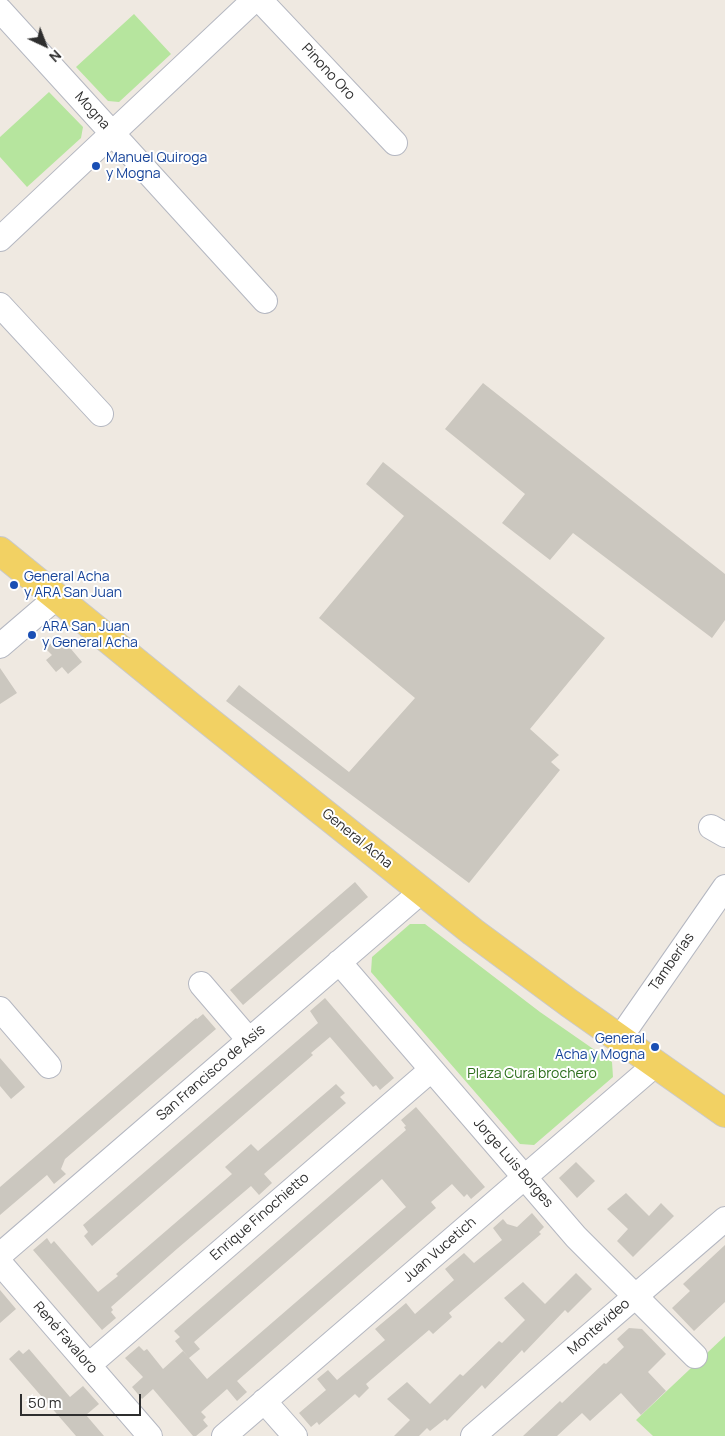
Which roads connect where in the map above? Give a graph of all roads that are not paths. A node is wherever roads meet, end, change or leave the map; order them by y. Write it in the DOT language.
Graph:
graph roads {
  1 [pos="254,0"];
  2 [pos="260,0"];
  3 [pos="0,10"];
  4 [pos="112,133"];
  5 [pos="395,143"];
  6 [pos="0,239"];
  7 [pos="265,301"];
  8 [pos="0,306"];
  9 [pos="101,414"];
  10 [pos="0,551"];
  11 [pos="57,597"];
  12 [pos="0,646"];
  13 [pos="725,887"];
  14 [pos="422,891"];
  15 [pos="339,962"];
  16 [pos="201,984"];
  17 [pos="0,1010"];
  18 [pos="620,1038"];
  19 [pos="249,1040"];
  20 [pos="656,1064"];
  21 [pos="48,1066"];
  22 [pos="432,1070"];
  23 [pos="725,1113"];
  24 [pos="524,1177"];
  25 [pos="725,1219"];
  26 [pos="0,1255"];
  27 [pos="0,1263"];
  28 [pos="635,1296"];
  29 [pos="695,1356"];
  30 [pos="89,1365"];
  31 [pos="264,1401"];
  32 [pos="150,1436"];
  33 [pos="224,1436"];
  34 [pos="295,1436"];
  35 [pos="473,1436"];
  1 -- 4 [label="street"];
  2 -- 5 [label="street, Pinono Oro"];
  3 -- 4 [label="street, Mogna"];
  4 -- 6 [label="street"];
  4 -- 7 [label="street, Mogna"];
  8 -- 9 [label="street"];
  10 -- 11 [label="main road, General Acha"];
  11 -- 12 [label="street"];
  11 -- 14 [label="main road, General Acha"];
  13 -- 18 [label="street, Tamberías"];
  14 -- 15 [label="street, San Francisco de Asis"];
  14 -- 18 [label="main road, General Acha"];
  15 -- 19 [label="street, San Francisco de Asis"];
  15 -- 22 [label="street, Jorge Luis Borges"];
  16 -- 19 [label="street"];
  17 -- 21 [label="street"];
  18 -- 20 [label="main road, General Acha"];
  19 -- 26 [label="street, San Francisco de Asis"];
  20 -- 23 [label="main road, General Acha"];
  20 -- 24 [label="street, Juan Vucetich"];
  22 -- 24 [label="street, Jorge Luis Borges"];
  22 -- 30 [label="street, Enrique Finochietto"];
  24 -- 28 [label="street, Jorge Luis Borges"];
  24 -- 31 [label="street, Juan Vucetich"];
  25 -- 28 [label="street, Montevideo"];
  27 -- 30 [label="street, René Favaloro"];
  28 -- 29 [label="street, Jorge Luis Borges"];
  28 -- 35 [label="street, Montevideo"];
  30 -- 32 [label="street, René Favaloro"];
  31 -- 33 [label="street, Juan Vucetich"];
  31 -- 34 [label="street"];
}
